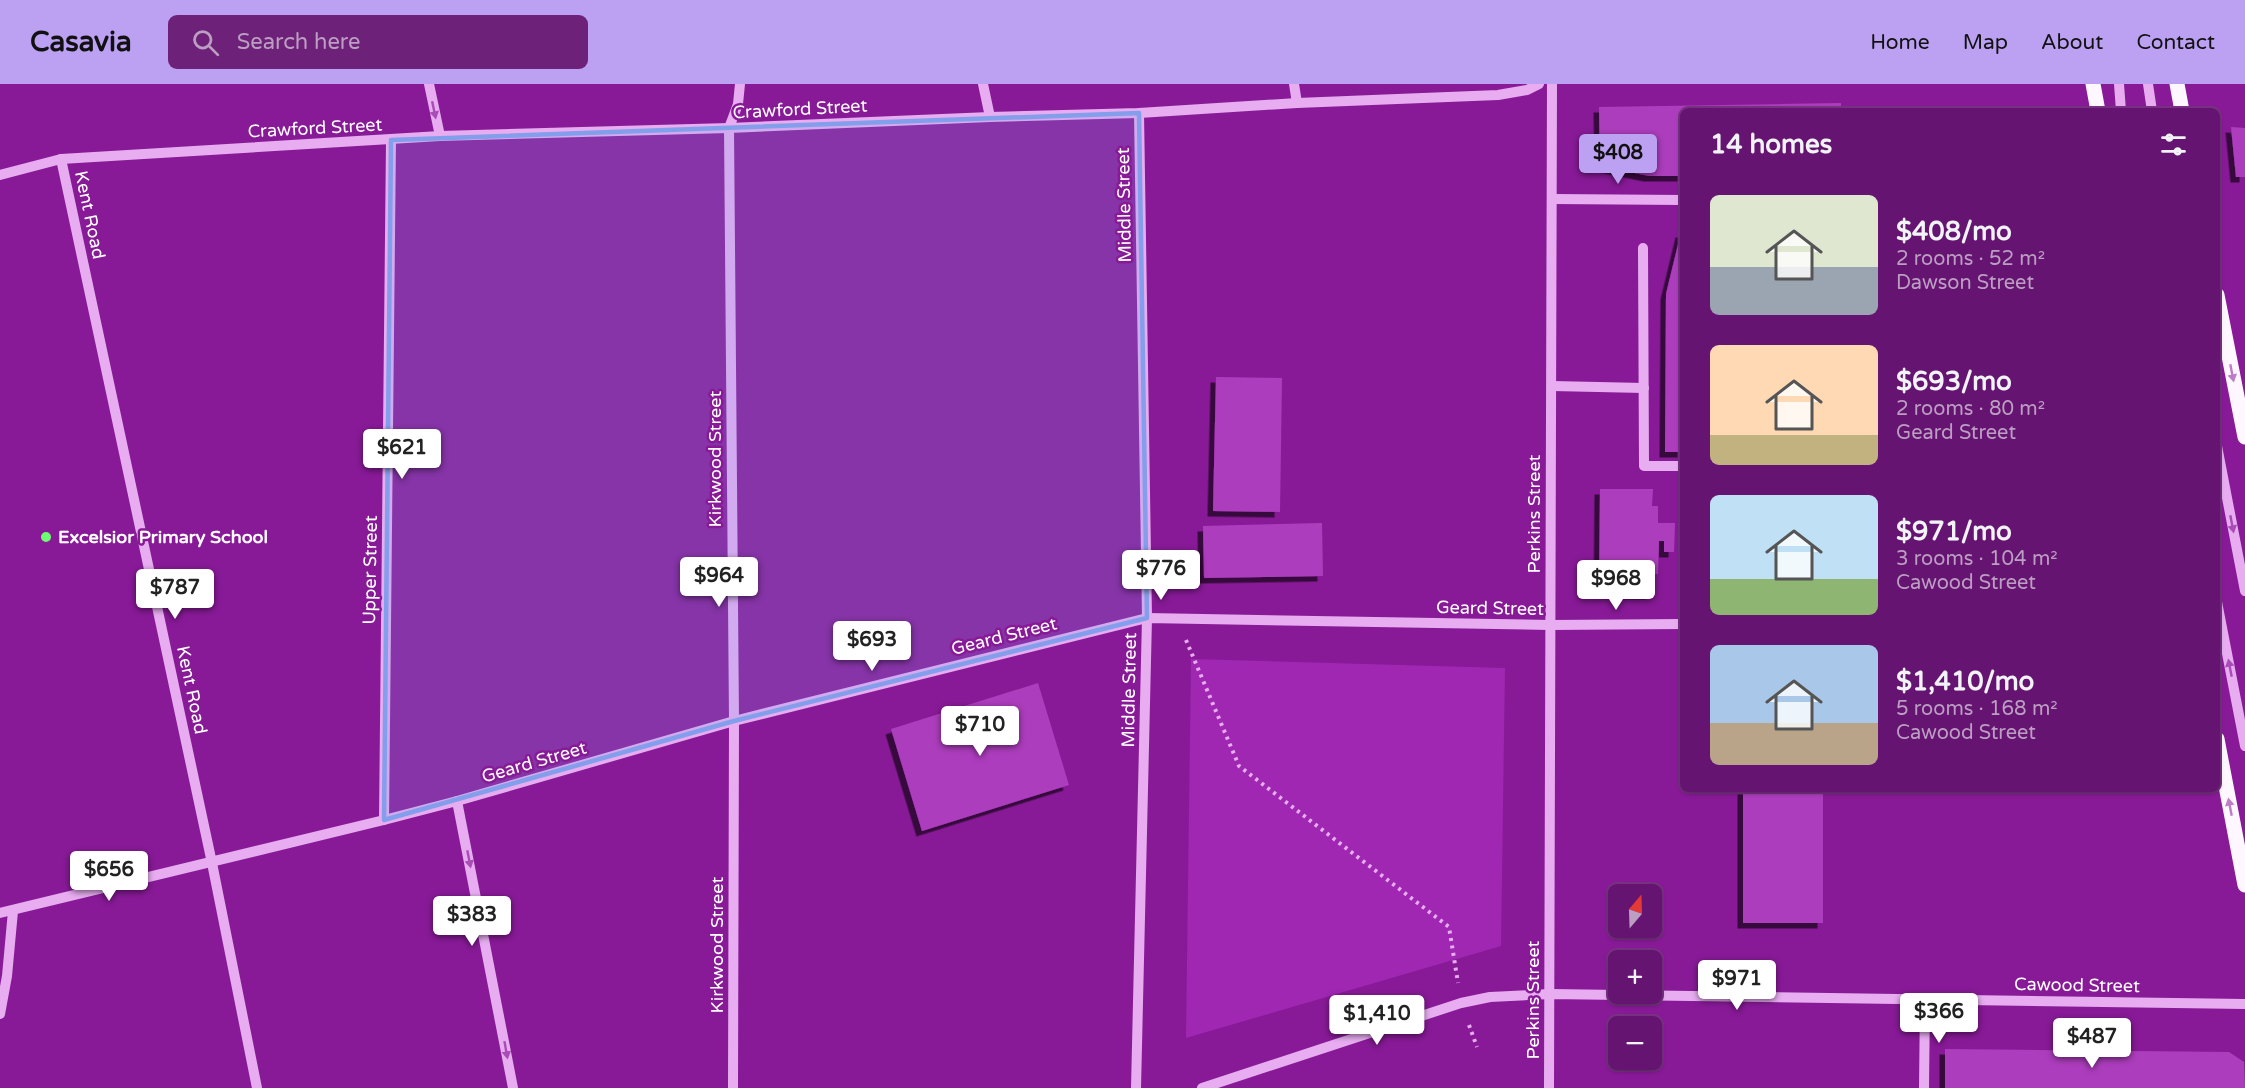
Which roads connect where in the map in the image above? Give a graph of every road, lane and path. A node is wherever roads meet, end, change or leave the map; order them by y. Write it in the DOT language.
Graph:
graph roads {
  1 [pos="429,84"];
  2 [pos="740,84"];
  3 [pos="983,84"];
  4 [pos="1294,84"];
  5 [pos="1539,84"];
  6 [pos="1552,84"];
  7 [pos="2094,84"];
  8 [pos="2119,84"];
  9 [pos="2148,84"];
  10 [pos="2177,84"];
  11 [pos="1297,103"];
  12 [pos="2098,108"];
  13 [pos="2121,108"];
  14 [pos="2152,108"];
  15 [pos="2181,108"];
  16 [pos="1139,113"];
  17 [pos="990,117"];
  18 [pos="729,128"];
  19 [pos="440,136"];
  20 [pos="391,140"];
  21 [pos="61,159"];
  22 [pos="0,175"];
  23 [pos="1553,199"];
  24 [pos="1680,200"];
  25 [pos="1643,248"];
  26 [pos="2220,310"];
  27 [pos="1552,386"];
  28 [pos="1644,388"];
  29 [pos="2245,437"];
  30 [pos="2220,462"];
  31 [pos="1680,466"];
  32 [pos="2245,591"];
  33 [pos="2220,617"];
  34 [pos="1147,618"];
  35 [pos="1177,618"];
  36 [pos="1680,624"];
  37 [pos="1550,626"];
  38 [pos="734,721"];
  39 [pos="2245,746"];
  40 [pos="2220,755"];
  41 [pos="457,801"];
  42 [pos="384,820"];
  43 [pos="212,863"];
  44 [pos="2245,885"];
  45 [pos="13,911"];
  46 [pos="0,913"];
  47 [pos="1550,994"];
  48 [pos="1925,999"];
  49 [pos="1461,1003"];
  50 [pos="2245,1004"];
  51 [pos="0,1014"];
  52 [pos="1477,1047"];
  53 [pos="257,1088"];
  54 [pos="513,1088"];
  55 [pos="733,1088"];
  56 [pos="1136,1088"];
  57 [pos="1203,1088"];
  58 [pos="1549,1088"];
  59 [pos="1924,1088"];
  1 -- 19 [label="street, one-way"];
  2 -- 18 [label="street, Kirkwood Street"];
  3 -- 17 [label="street"];
  4 -- 11 [label="street"];
  5 -- 11 [label="street, Crawford Street"];
  6 -- 23 [label="street, Perkins Street"];
  7 -- 12 [label="main road"];
  8 -- 13 [label="street"];
  9 -- 14 [label="street"];
  10 -- 15 [label="main road"];
  11 -- 16 [label="street, Crawford Street"];
  16 -- 17 [label="street, Crawford Street"];
  16 -- 34 [label="street, Middle Street"];
  17 -- 18 [label="street, Crawford Street"];
  18 -- 19 [label="street, Crawford Street"];
  18 -- 38 [label="street, Kirkwood Street"];
  19 -- 20 [label="street, Crawford Street"];
  20 -- 21 [label="street, Crawford Street"];
  20 -- 42 [label="street, Upper Street"];
  21 -- 22 [label="street, Crawford Street"];
  21 -- 43 [label="street, Kent Road"];
  23 -- 24 [label="street"];
  23 -- 27 [label="street, Perkins Street"];
  25 -- 28 [label="street"];
  26 -- 29 [label="main road, one-way"];
  27 -- 28 [label="street"];
  27 -- 37 [label="street, Perkins Street"];
  28 -- 31 [label="street"];
  30 -- 32 [label="street, one-way"];
  39 -- 33 [label="street, one-way"];
  34 -- 35 [label="street, Geard Street"];
  34 -- 38 [label="street, Geard Street"];
  34 -- 56 [label="street, Middle Street"];
  35 -- 37 [label="street, Geard Street"];
  35 -- 49 [label="path"];
  36 -- 37 [label="street, Geard Street"];
  37 -- 47 [label="street, Perkins Street"];
  38 -- 41 [label="street, Geard Street"];
  38 -- 55 [label="street, Kirkwood Street"];
  44 -- 40 [label="main road, one-way"];
  41 -- 42 [label="street, Geard Street"];
  41 -- 54 [label="street, one-way"];
  42 -- 43 [label="street, Geard Street"];
  43 -- 45 [label="street, Geard Street"];
  43 -- 53 [label="street, Kent Road"];
  45 -- 46 [label="street, Geard Street"];
  45 -- 51 [label="street"];
  47 -- 48 [label="street, Cawood Street"];
  47 -- 49 [label="street, Cawood Street"];
  47 -- 58 [label="street, Perkins Street"];
  48 -- 50 [label="street, Cawood Street"];
  48 -- 59 [label="street"];
  49 -- 52 [label="path"];
  49 -- 57 [label="street, Cawood Street"];
}
